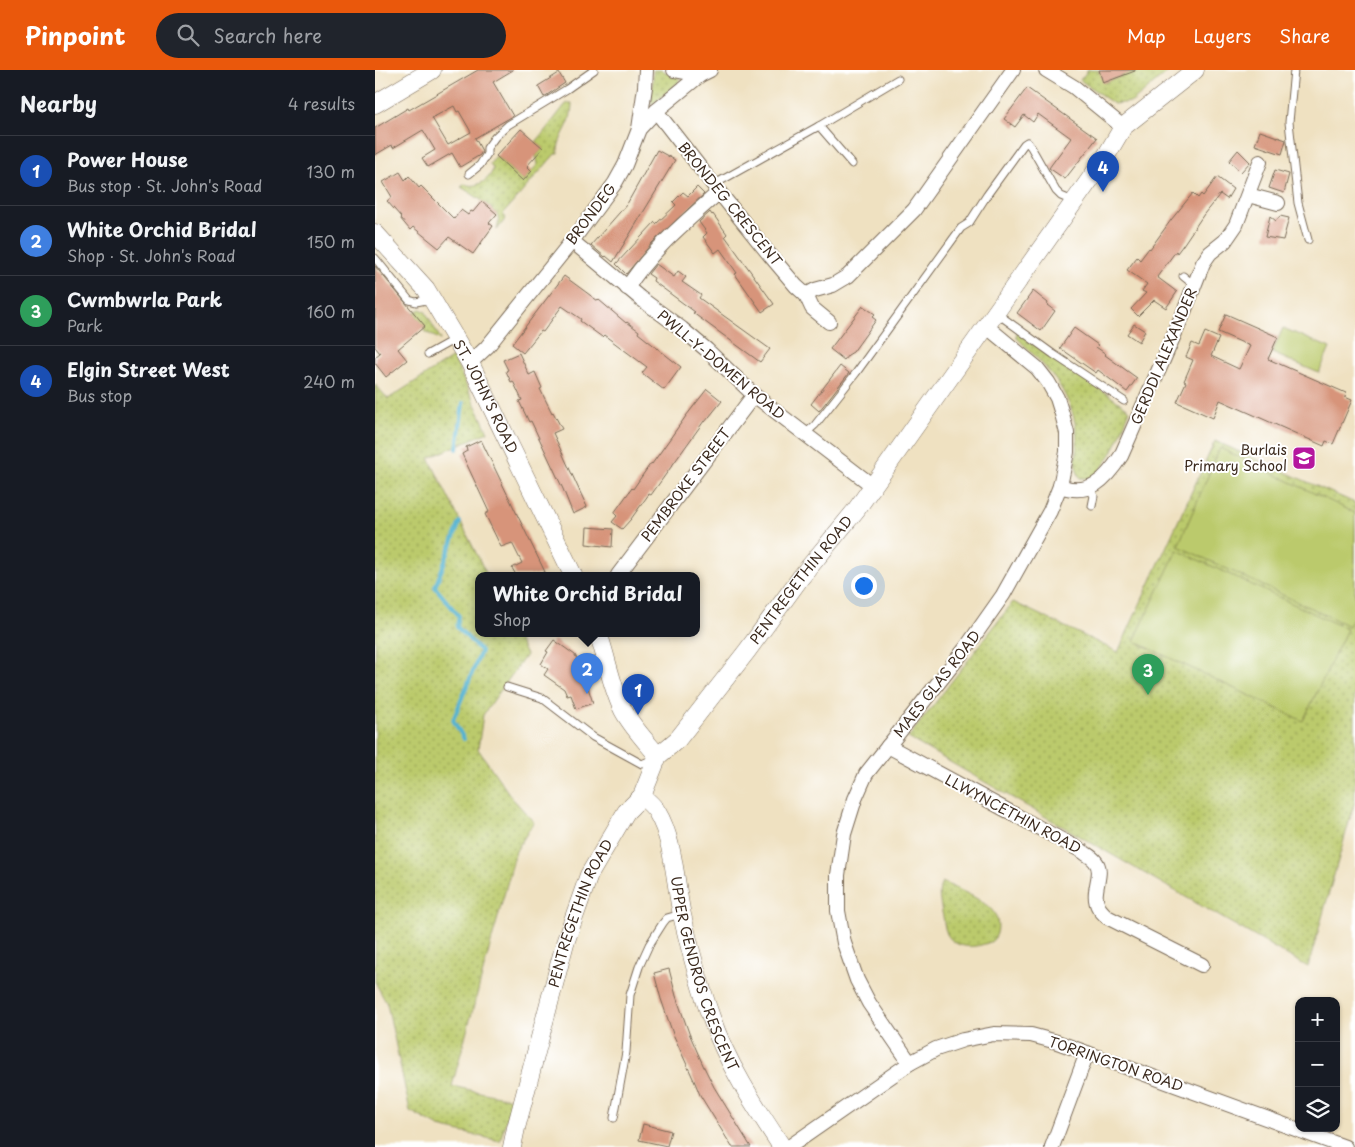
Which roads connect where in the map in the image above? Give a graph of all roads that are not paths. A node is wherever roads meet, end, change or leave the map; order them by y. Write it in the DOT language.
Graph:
graph roads {
  1 [pos="432,70"];
  2 [pos="593,70"];
  3 [pos="645,70"];
  4 [pos="674,70"];
  5 [pos="1013,70"];
  6 [pos="1047,70"];
  7 [pos="1195,70"];
  8 [pos="1293,70"];
  9 [pos="705,73"];
  10 [pos="898,79"];
  11 [pos="375,104"];
  12 [pos="656,111"];
  13 [pos="819,126"];
  14 [pos="1123,127"];
  15 [pos="639,129"];
  16 [pos="1259,162"];
  17 [pos="852,164"];
  18 [pos="469,174"];
  19 [pos="716,189"];
  20 [pos="1248,195"];
  21 [pos="1073,201"];
  22 [pos="1278,203"];
  23 [pos="375,233"];
  24 [pos="1308,240"];
  25 [pos="572,241"];
  26 [pos="375,258"];
  27 [pos="627,288"];
  28 [pos="806,294"];
  29 [pos="432,299"];
  30 [pos="990,319"];
  31 [pos="829,322"];
  32 [pos="456,338"];
  33 [pos="428,354"];
  34 [pos="470,363"];
  35 [pos="754,395"];
  36 [pos="1124,401"];
  37 [pos="805,434"];
  38 [pos="873,486"];
  39 [pos="1060,486"];
  40 [pos="1089,487"];
  41 [pos="1092,506"];
  42 [pos="572,572"];
  43 [pos="621,572"];
  44 [pos="599,637"];
  45 [pos="606,658"];
  46 [pos="585,664"];
  47 [pos="507,687"];
  48 [pos="888,746"];
  49 [pos="658,756"];
  50 [pos="642,796"];
  51 [pos="682,914"];
  52 [pos="1202,965"];
  53 [pos="1087,1053"];
  54 [pos="910,1063"];
  55 [pos="614,1118"];
  56 [pos="512,1147"];
  57 [pos="782,1147"];
  58 [pos="789,1147"];
  59 [pos="1053,1147"];
  60 [pos="1345,1147"];
  1 -- 11 [label="street"];
  2 -- 18 [label="lane"];
  3 -- 15 [label="street"];
  4 -- 9 [label="street"];
  5 -- 28 [label="street"];
  6 -- 14 [label="street"];
  7 -- 14 [label="street, PENTREGETHIN ROAD"];
  8 -- 24 [label="lane"];
  9 -- 12 [label="street, BRONDEG"];
  10 -- 13 [label="lane"];
  12 -- 15 [label="street, BRONDEG"];
  12 -- 19 [label="street, BRONDEG CRESCENT"];
  13 -- 17 [label="lane"];
  13 -- 19 [label="lane"];
  14 -- 21 [label="street, PENTREGETHIN ROAD"];
  15 -- 25 [label="street, BRONDEG"];
  16 -- 20 [label="street, GERDDI ALEXANDER"];
  19 -- 27 [label="street"];
  19 -- 28 [label="street, BRONDEG CRESCENT"];
  20 -- 22 [label="street"];
  20 -- 40 [label="street, GERDDI ALEXANDER"];
  21 -- 30 [label="street, PENTREGETHIN ROAD"];
  21 -- 37 [label="lane"];
  23 -- 29 [label="street, ST. JOHN'S ROAD"];
  25 -- 27 [label="street, PWLL-Y-DOMEN ROAD"];
  25 -- 34 [label="street, BRONDEG"];
  26 -- 29 [label="lane"];
  27 -- 35 [label="street, PWLL-Y-DOMEN ROAD"];
  28 -- 31 [label="street, BRONDEG CRESCENT"];
  29 -- 32 [label="street, ST. JOHN'S ROAD"];
  30 -- 36 [label="lane"];
  30 -- 38 [label="street, PENTREGETHIN ROAD"];
  30 -- 39 [label="street, MAES GLAS ROAD"];
  32 -- 33 [label="lane"];
  32 -- 34 [label="street, ST. JOHN'S ROAD"];
  34 -- 42 [label="street, ST. JOHN'S ROAD"];
  35 -- 37 [label="street, PWLL-Y-DOMEN ROAD"];
  35 -- 43 [label="street, PEMBROKE STREET"];
  37 -- 38 [label="street, PWLL-Y-DOMEN ROAD"];
  38 -- 49 [label="street, PENTREGETHIN ROAD"];
  39 -- 40 [label="street"];
  39 -- 48 [label="street, MAES GLAS ROAD"];
  40 -- 41 [label="lane"];
  44 -- 45 [label="street"];
  45 -- 46 [label="lane"];
  45 -- 49 [label="street"];
  47 -- 49 [label="lane"];
  48 -- 52 [label="street, LLWYNCETHIN ROAD"];
  48 -- 54 [label="street, MAES GLAS ROAD"];
  49 -- 50 [label="street, PENTREGETHIN ROAD"];
  50 -- 51 [label="street, UPPER GENDROS CRESCENT"];
  50 -- 56 [label="street, PENTREGETHIN ROAD"];
  51 -- 55 [label="lane"];
  51 -- 57 [label="street, UPPER GENDROS CRESCENT"];
  53 -- 54 [label="street, TORRINGTON ROAD"];
  53 -- 59 [label="street"];
  53 -- 60 [label="street, TORRINGTON ROAD"];
  54 -- 58 [label="street, TORRINGTON ROAD"];
}
